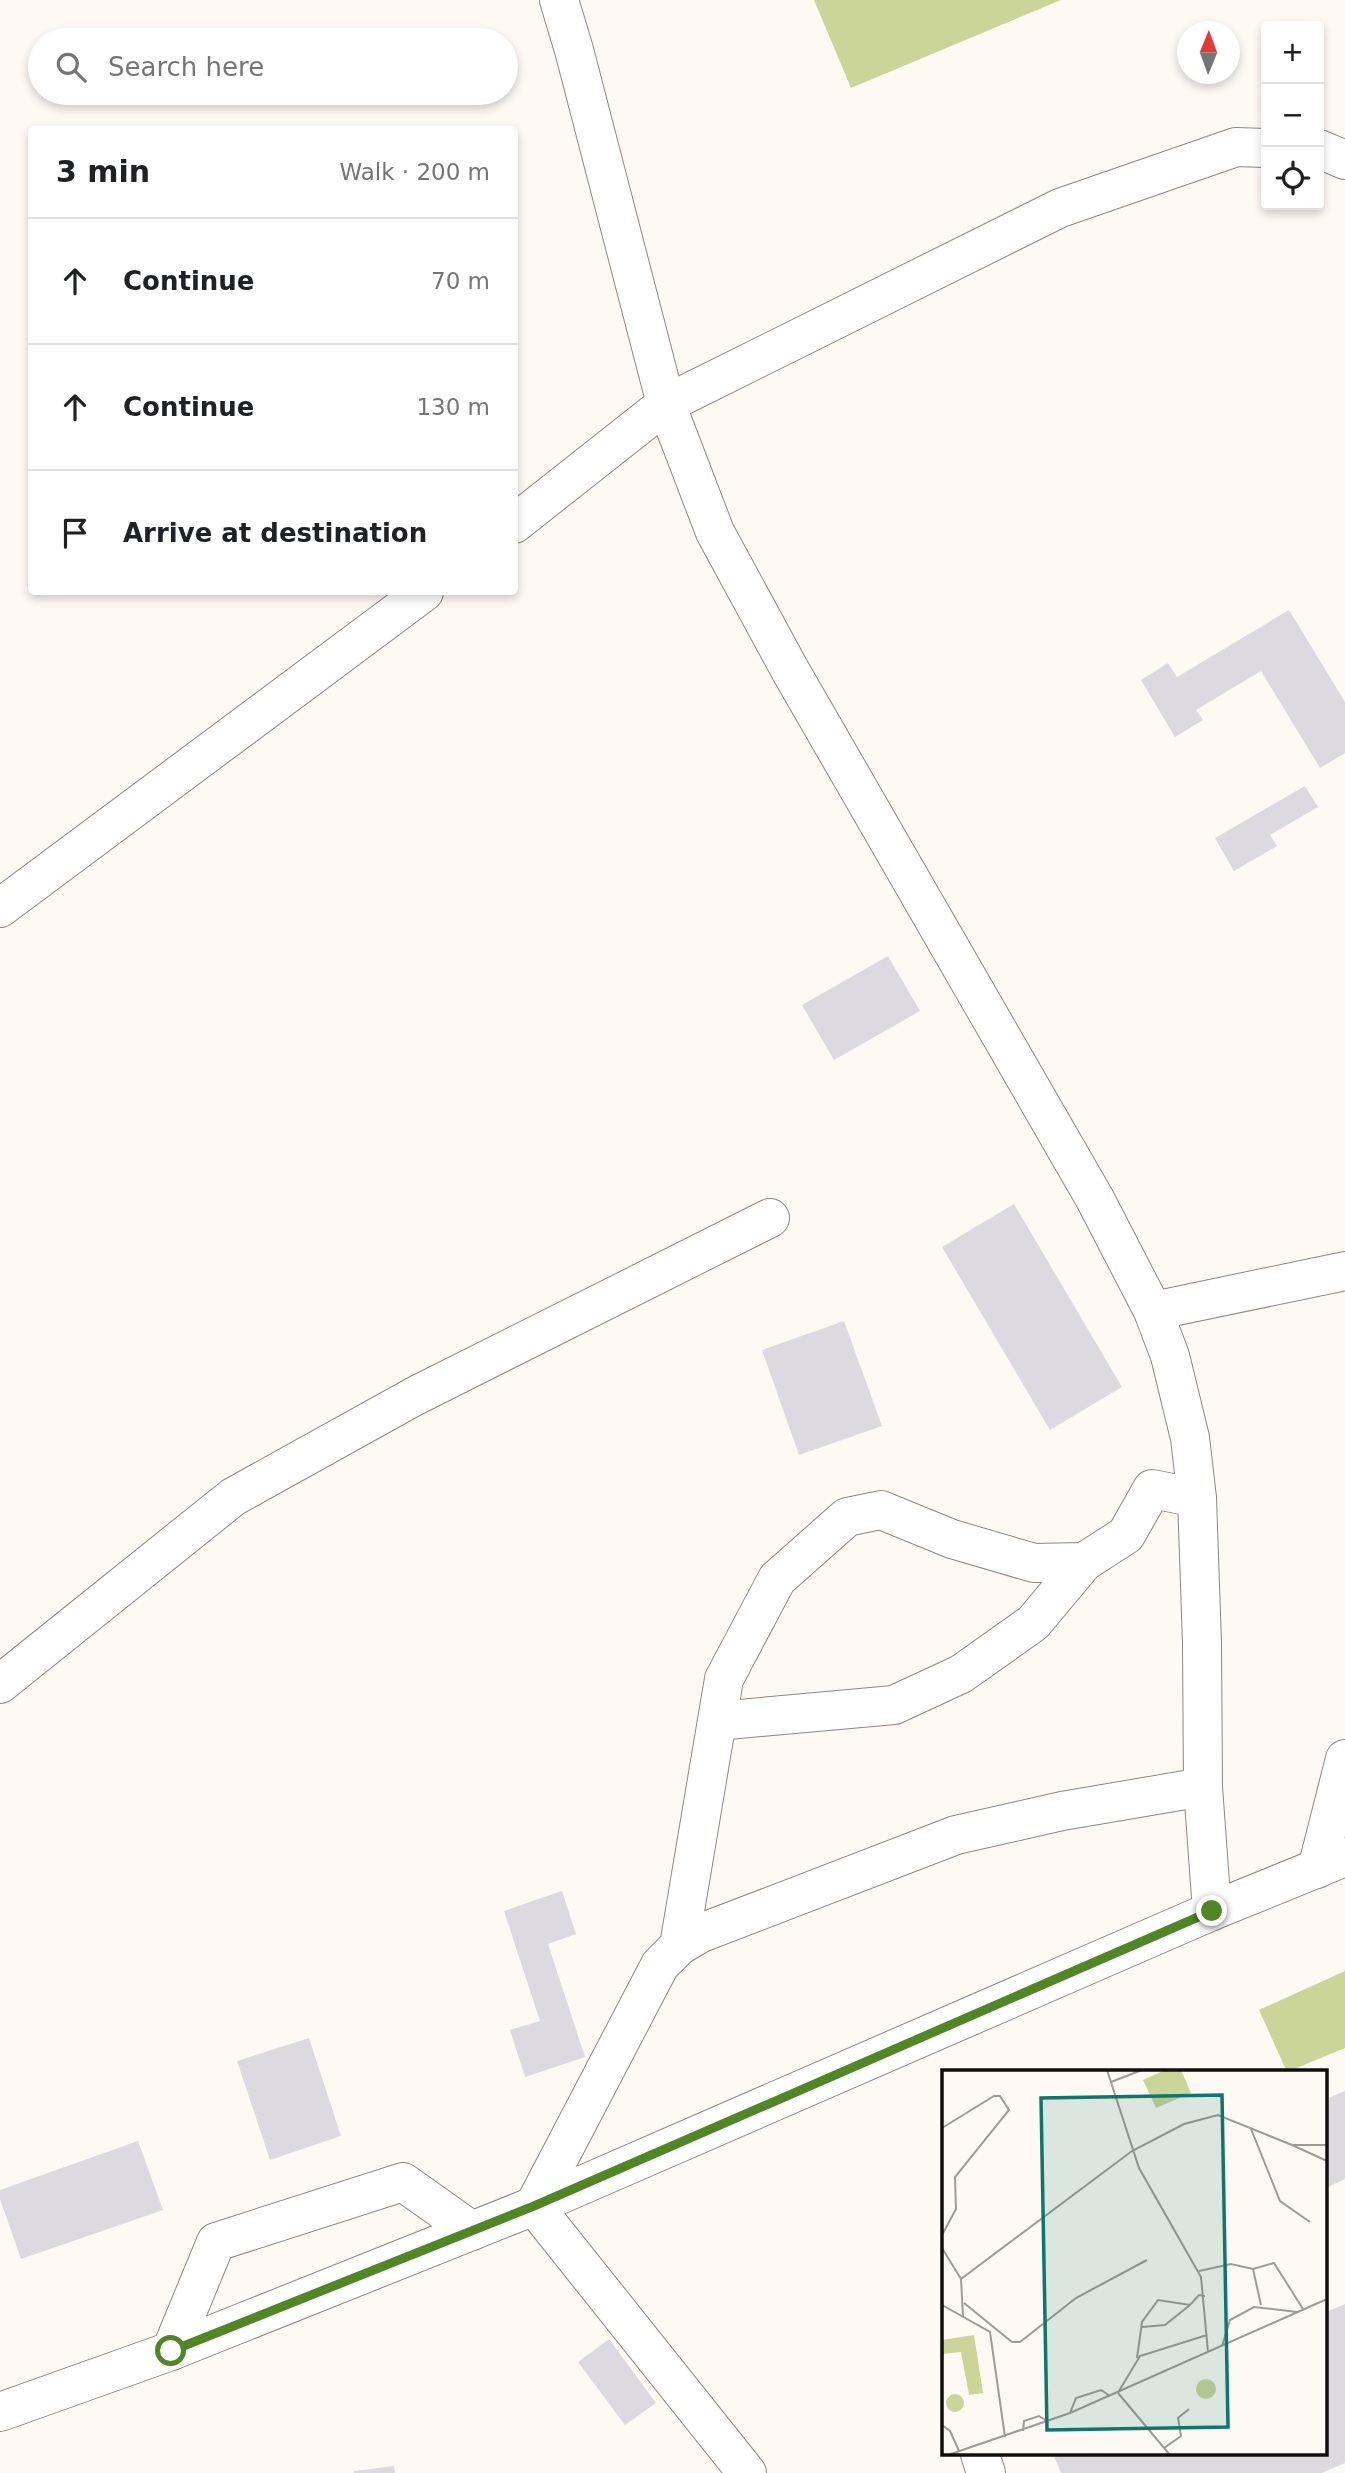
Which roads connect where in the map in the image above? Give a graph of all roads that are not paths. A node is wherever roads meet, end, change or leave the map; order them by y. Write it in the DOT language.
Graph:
graph roads {
  1 [pos="559,0"];
  2 [pos="1261,148"];
  3 [pos="1324,151"];
  4 [pos="1345,160"];
  5 [pos="666,404"];
  6 [pos="518,521"];
  7 [pos="420,595"];
  8 [pos="0,908"];
  9 [pos="770,1218"];
  10 [pos="1345,1271"];
  11 [pos="1153,1311"];
  12 [pos="1197,1498"];
  13 [pos="1084,1562"];
  14 [pos="0,1684"];
  15 [pos="717,1721"];
  16 [pos="1345,1759"];
  17 [pos="1203,1787"];
  18 [pos="1331,1863"];
  19 [pos="1212,1911"];
  20 [pos="679,1946"];
  21 [pos="534,2206"];
  22 [pos="472,2231"];
  23 [pos="171,2351"];
  24 [pos="1,2411"];
  25 [pos="981,2456"];
  26 [pos="747,2473"];
  27 [pos="986,2473"];
  1 -- 5 [label="street"];
  2 -- 5 [label="street"];
  3 -- 4 [label="street"];
  5 -- 6 [label="street"];
  5 -- 11 [label="street"];
  7 -- 8 [label="street"];
  9 -- 14 [label="street"];
  10 -- 11 [label="street"];
  11 -- 12 [label="street"];
  12 -- 13 [label="street"];
  12 -- 17 [label="street"];
  13 -- 15 [label="street"];
  13 -- 15 [label="street"];
  15 -- 20 [label="street"];
  16 -- 18 [label="street"];
  17 -- 19 [label="street"];
  17 -- 20 [label="street"];
  18 -- 19 [label="street"];
  19 -- 21 [label="street"];
  20 -- 21 [label="street"];
  21 -- 22 [label="street"];
  21 -- 26 [label="street"];
  22 -- 23 [label="street"];
  22 -- 23 [label="street"];
  23 -- 24 [label="street"];
  25 -- 27 [label="street"];
}
